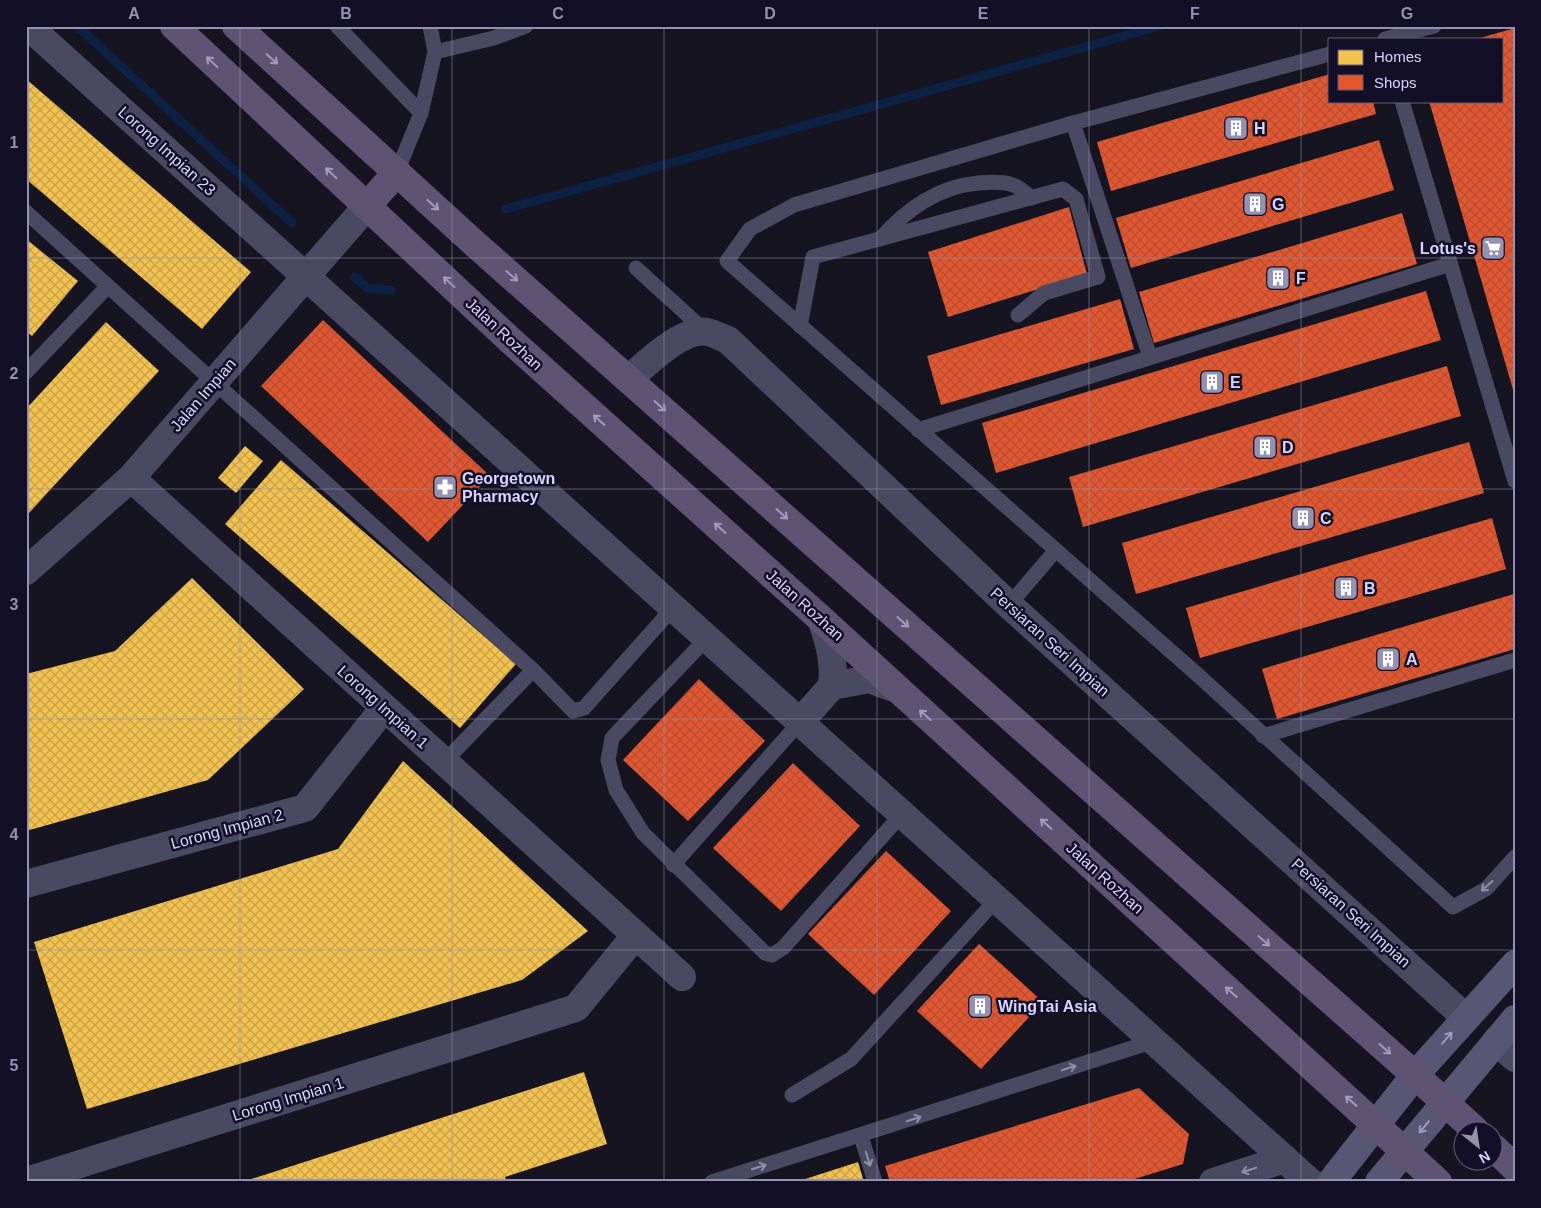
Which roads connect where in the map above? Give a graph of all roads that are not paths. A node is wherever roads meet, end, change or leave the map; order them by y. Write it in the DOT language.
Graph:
graph roads {
  1 [pos="28,26"];
  2 [pos="174,26"];
  3 [pos="236,26"];
  4 [pos="337,26"];
  5 [pos="430,26"];
  6 [pos="526,26"];
  7 [pos="1434,26"];
  8 [pos="1389,38"];
  9 [pos="435,52"];
  10 [pos="1328,55"];
  11 [pos="1402,102"];
  12 [pos="421,113"];
  13 [pos="1073,122"];
  14 [pos="397,172"];
  15 [pos="1032,198"];
  16 [pos="367,206"];
  17 [pos="26,212"];
  18 [pos="880,239"];
  19 [pos="1450,264"];
  20 [pos="636,268"];
  21 [pos="305,276"];
  22 [pos="108,286"];
  23 [pos="1018,315"];
  24 [pos="800,326"];
  25 [pos="705,331"];
  26 [pos="1150,358"];
  27 [pos="26,372"];
  28 [pos="629,378"];
  29 [pos="214,382"];
  30 [pos="918,430"];
  31 [pos="131,478"];
  32 [pos="1515,481"];
  33 [pos="1056,550"];
  34 [pos="26,571"];
  35 [pos="1009,605"];
  36 [pos="673,608"];
  37 [pos="821,619"];
  38 [pos="706,638"];
  39 [pos="1515,660"];
  40 [pos="533,670"];
  41 [pos="832,686"];
  42 [pos="897,689"];
  43 [pos="384,708"];
  44 [pos="800,722"];
  45 [pos="1263,736"];
  46 [pos="444,762"];
  47 [pos="902,814"];
  48 [pos="1515,857"];
  49 [pos="673,865"];
  50 [pos="26,884"];
  51 [pos="997,899"];
  52 [pos="634,936"];
  53 [pos="1515,964"];
  54 [pos="682,977"];
  55 [pos="1465,1017"];
  56 [pos="1515,1019"];
  57 [pos="1154,1041"];
  58 [pos="1506,1050"];
  59 [pos="1415,1075"];
  60 [pos="792,1095"];
  61 [pos="1444,1102"];
  62 [pos="1464,1120"];
  63 [pos="1376,1124"];
  64 [pos="862,1136"];
  65 [pos="1404,1151"];
  66 [pos="1504,1158"];
  67 [pos="1285,1159"];
  68 [pos="1515,1168"];
  69 [pos="26,1181"];
  70 [pos="712,1182"];
  71 [pos="875,1182"];
  72 [pos="1213,1182"];
  73 [pos="1310,1182"];
  74 [pos="1331,1182"];
  75 [pos="1379,1182"];
  76 [pos="1438,1182"];
  1 -- 21 [label="street, Lorong Impian 23"];
  16 -- 2 [label="main road, Jalan Rozhan, one-way"];
  3 -- 14 [label="main road, one-way"];
  4 -- 12 [label="lane"];
  5 -- 9 [label="lane"];
  6 -- 9 [label="lane"];
  7 -- 8 [label="lane"];
  9 -- 12 [label="lane"];
  10 -- 13 [label="lane"];
  11 -- 19 [label="lane"];
  12 -- 14 [label="lane"];
  13 -- 24 [label="lane"];
  13 -- 26 [label="lane"];
  14 -- 16 [label="main road"];
  14 -- 28 [label="main road, one-way"];
  15 -- 18 [label="lane"];
  15 -- 18 [label="lane"];
  15 -- 23 [label="lane"];
  16 -- 21 [label="street, Jalan Impian"];
  37 -- 16 [label="main road, Jalan Rozhan, one-way"];
  17 -- 22 [label="lane"];
  18 -- 24 [label="lane"];
  19 -- 26 [label="lane"];
  19 -- 32 [label="lane"];
  20 -- 25 [label="lane, Persiaran Seri Impian"];
  21 -- 29 [label="street, Jalan Impian"];
  21 -- 36 [label="street"];
  22 -- 27 [label="lane"];
  22 -- 29 [label="lane"];
  24 -- 30 [label="lane"];
  25 -- 28 [label="street"];
  25 -- 35 [label="street, Persiaran Seri Impian"];
  26 -- 30 [label="lane"];
  28 -- 59 [label="main road, one-way"];
  29 -- 31 [label="street, Jalan Impian"];
  29 -- 40 [label="lane"];
  30 -- 33 [label="lane"];
  31 -- 34 [label="street, Jalan Impian"];
  31 -- 43 [label="street, Lorong Impian 1"];
  33 -- 35 [label="lane"];
  33 -- 45 [label="lane"];
  35 -- 55 [label="street, Persiaran Seri Impian"];
  36 -- 38 [label="street"];
  36 -- 40 [label="lane"];
  37 -- 41 [label="street"];
  37 -- 42 [label="main road, Jalan Rozhan"];
  38 -- 44 [label="street"];
  38 -- 49 [label="lane"];
  39 -- 45 [label="lane"];
  40 -- 46 [label="lane"];
  41 -- 42 [label="street"];
  41 -- 44 [label="street"];
  63 -- 42 [label="main road, Jalan Rozhan, one-way"];
  43 -- 46 [label="street, Lorong Impian 1"];
  43 -- 50 [label="street, Lorong Impian 2"];
  44 -- 47 [label="street"];
  44 -- 49 [label="lane"];
  48 -- 45 [label="lane, one-way"];
  46 -- 52 [label="street, Lorong Impian 1"];
  47 -- 49 [label="lane"];
  47 -- 51 [label="street"];
  51 -- 57 [label="street"];
  51 -- 60 [label="lane"];
  52 -- 54 [label="street, Lorong Impian 1"];
  52 -- 69 [label="street, Lorong Impian 1"];
  53 -- 55 [label="street"];
  59 -- 55 [label="street, one-way"];
  56 -- 58 [label="street"];
  64 -- 57 [label="lane, one-way"];
  57 -- 67 [label="street"];
  58 -- 61 [label="street"];
  59 -- 61 [label="main road"];
  59 -- 63 [label="street"];
  61 -- 62 [label="main road"];
  61 -- 65 [label="street, one-way"];
  63 -- 65 [label="main road, Jalan Rozhan"];
  63 -- 74 [label="street"];
  70 -- 64 [label="lane, one-way"];
  64 -- 71 [label="lane, one-way"];
  65 -- 75 [label="street"];
  65 -- 76 [label="main road, Jalan Rozhan"];
  66 -- 68 [label="main road"];
  67 -- 72 [label="street, one-way"];
  67 -- 73 [label="street"];
}
